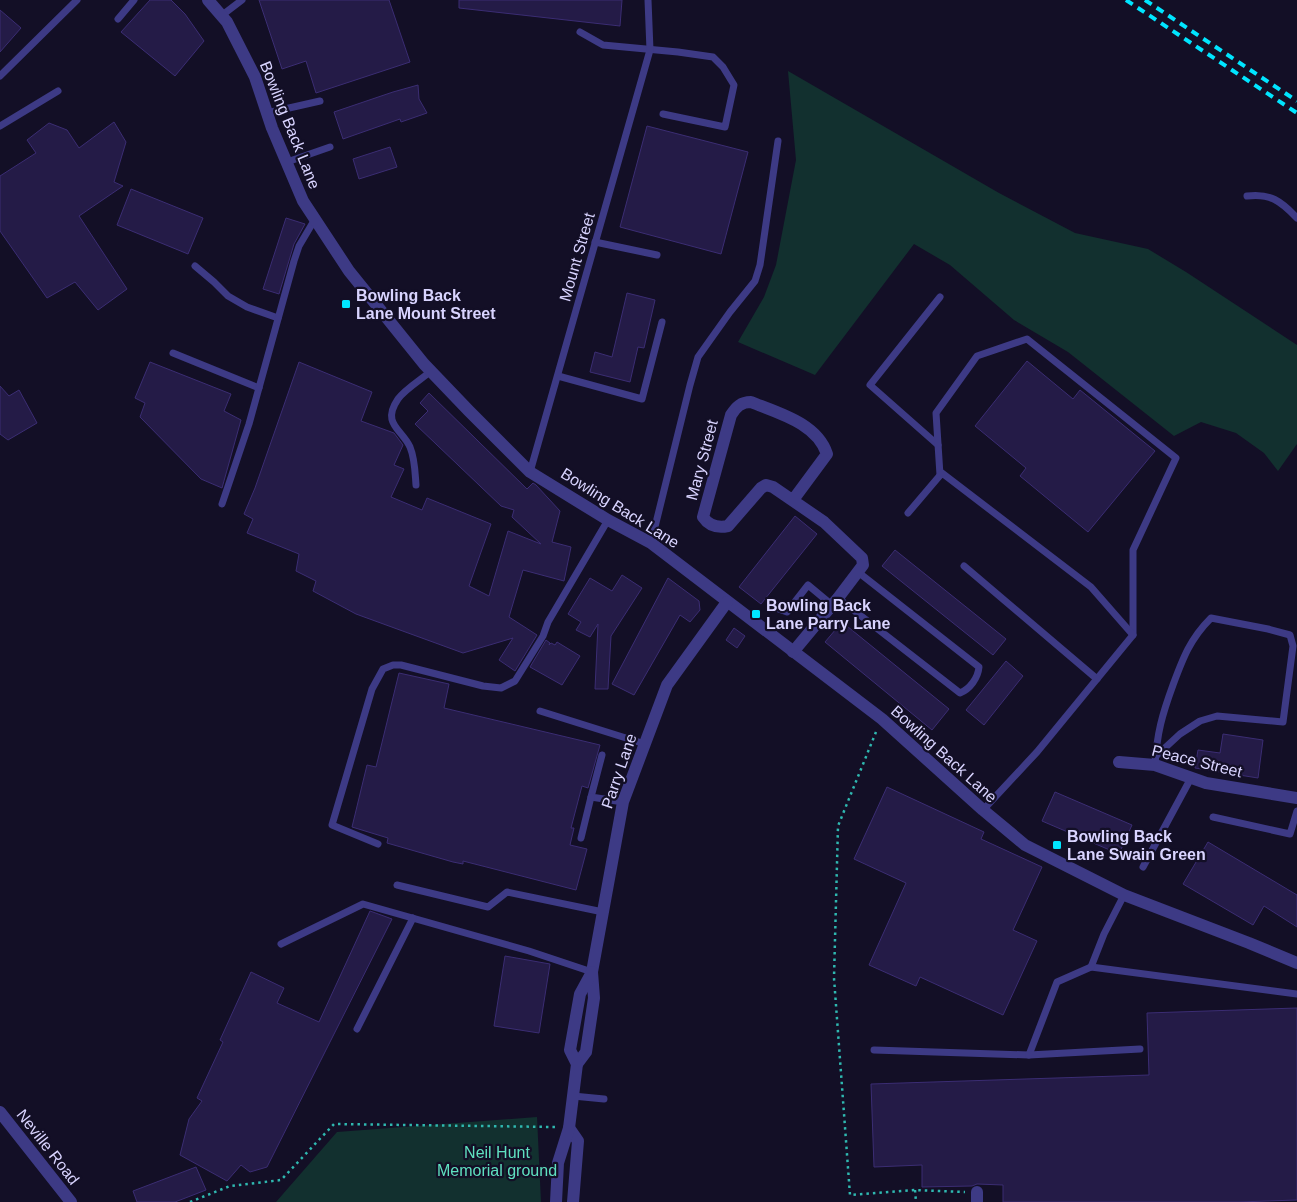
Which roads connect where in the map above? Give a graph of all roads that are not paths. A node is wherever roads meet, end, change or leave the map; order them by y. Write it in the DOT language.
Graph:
graph roads {
  1 [pos="76,0"];
  2 [pos="134,0"];
  3 [pos="208,0"];
  4 [pos="242,0"];
  5 [pos="648,0"];
  6 [pos="221,16"];
  7 [pos="118,19"];
  8 [pos="580,32"];
  9 [pos="650,50"];
  10 [pos="0,76"];
  11 [pos="58,91"];
  12 [pos="320,101"];
  13 [pos="267,113"];
  14 [pos="663,114"];
  15 [pos="0,126"];
  16 [pos="778,141"];
  17 [pos="330,147"];
  18 [pos="286,162"];
  19 [pos="1247,196"];
  20 [pos="1297,218"];
  21 [pos="315,219"];
  22 [pos="596,242"];
  23 [pos="658,255"];
  24 [pos="195,266"];
  25 [pos="940,297"];
  26 [pos="278,318"];
  27 [pos="662,322"];
  28 [pos="173,353"];
  29 [pos="431,371"];
  30 [pos="558,376"];
  31 [pos="260,388"];
  32 [pos="938,445"];
  33 [pos="530,472"];
  34 [pos="940,475"];
  35 [pos="416,485"];
  36 [pos="794,500"];
  37 [pos="222,504"];
  38 [pos="908,513"];
  39 [pos="608,520"];
  40 [pos="651,543"];
  41 [pos="964,566"];
  42 [pos="858,572"];
  43 [pos="728,602"];
  44 [pos="835,602"];
  45 [pos="773,607"];
  46 [pos="1133,635"];
  47 [pos="793,652"];
  48 [pos="1097,679"];
  49 [pos="540,711"];
  50 [pos="645,744"];
  51 [pos="602,755"];
  52 [pos="1155,761"];
  53 [pos="1119,762"];
  54 [pos="1191,778"];
  55 [pos="591,797"];
  56 [pos="1297,798"];
  57 [pos="623,802"];
  58 [pos="983,810"];
  59 [pos="1297,812"];
  60 [pos="1213,817"];
  61 [pos="581,838"];
  62 [pos="378,844"];
  63 [pos="1143,867"];
  64 [pos="397,885"];
  65 [pos="1124,896"];
  66 [pos="603,912"];
  67 [pos="413,918"];
  68 [pos="280,944"];
  69 [pos="1297,963"];
  70 [pos="1091,967"];
  71 [pos="592,972"];
  72 [pos="1297,994"];
  73 [pos="357,1029"];
  74 [pos="1140,1049"];
  75 [pos="874,1050"];
  76 [pos="1029,1055"];
  77 [pos="573,1096"];
  78 [pos="604,1099"];
  79 [pos="0,1112"];
  80 [pos="569,1128"];
  81 [pos="71,1202"];
  82 [pos="556,1202"];
  83 [pos="573,1202"];
  1 -- 10 [label="lane"];
  2 -- 7 [label="lane"];
  3 -- 6 [label="street, Bowling Back Lane"];
  4 -- 6 [label="lane"];
  5 -- 9 [label="lane, Mount Street"];
  6 -- 13 [label="street, Bowling Back Lane"];
  8 -- 9 [label="lane"];
  9 -- 14 [label="lane"];
  9 -- 22 [label="lane, Mount Street"];
  11 -- 15 [label="lane"];
  12 -- 13 [label="lane"];
  13 -- 18 [label="street, Bowling Back Lane"];
  16 -- 40 [label="lane"];
  17 -- 18 [label="lane"];
  18 -- 21 [label="street, Bowling Back Lane"];
  19 -- 20 [label="lane"];
  21 -- 26 [label="lane"];
  21 -- 29 [label="street, Bowling Back Lane"];
  22 -- 23 [label="lane"];
  22 -- 30 [label="lane, Mount Street"];
  24 -- 26 [label="lane"];
  25 -- 32 [label="lane"];
  26 -- 31 [label="lane"];
  27 -- 30 [label="lane"];
  28 -- 31 [label="lane"];
  29 -- 33 [label="street, Bowling Back Lane"];
  29 -- 35 [label="lane"];
  30 -- 33 [label="lane, Mount Street"];
  31 -- 37 [label="lane"];
  32 -- 34 [label="lane"];
  32 -- 46 [label="lane"];
  33 -- 39 [label="street, Bowling Back Lane"];
  34 -- 38 [label="lane"];
  34 -- 46 [label="lane"];
  36 -- 36 [label="street, Mary Street"];
  36 -- 42 [label="street, Mary Street"];
  39 -- 40 [label="street, Bowling Back Lane"];
  39 -- 62 [label="lane"];
  40 -- 43 [label="street, Bowling Back Lane"];
  41 -- 48 [label="lane"];
  42 -- 44 [label="street"];
  42 -- 44 [label="lane"];
  43 -- 47 [label="street, Bowling Back Lane"];
  43 -- 50 [label="street, Parry Lane"];
  44 -- 45 [label="lane"];
  44 -- 47 [label="street"];
  46 -- 48 [label="lane"];
  47 -- 58 [label="street, Bowling Back Lane"];
  48 -- 58 [label="lane"];
  49 -- 50 [label="lane"];
  50 -- 57 [label="street, Parry Lane"];
  51 -- 55 [label="lane"];
  52 -- 52 [label="lane"];
  52 -- 53 [label="street, Peace Street"];
  52 -- 54 [label="street, Peace Street"];
  54 -- 56 [label="street, Peace Street"];
  54 -- 63 [label="lane"];
  55 -- 57 [label="lane"];
  55 -- 61 [label="lane"];
  57 -- 66 [label="street, Parry Lane"];
  58 -- 65 [label="street, Bowling Back Lane"];
  59 -- 60 [label="lane"];
  64 -- 66 [label="lane"];
  65 -- 69 [label="street, Bowling Back Lane"];
  65 -- 70 [label="lane"];
  66 -- 71 [label="street, Parry Lane"];
  67 -- 68 [label="lane"];
  67 -- 71 [label="lane"];
  67 -- 73 [label="lane"];
  70 -- 72 [label="lane"];
  70 -- 76 [label="lane"];
  71 -- 77 [label="street, Parry Lane"];
  74 -- 76 [label="lane"];
  75 -- 76 [label="lane"];
  77 -- 78 [label="lane"];
  77 -- 80 [label="street, Parry Lane"];
  79 -- 81 [label="street, Neville Road"];
  80 -- 82 [label="street, Parry Lane"];
  80 -- 83 [label="street, Parry Lane"];
}
